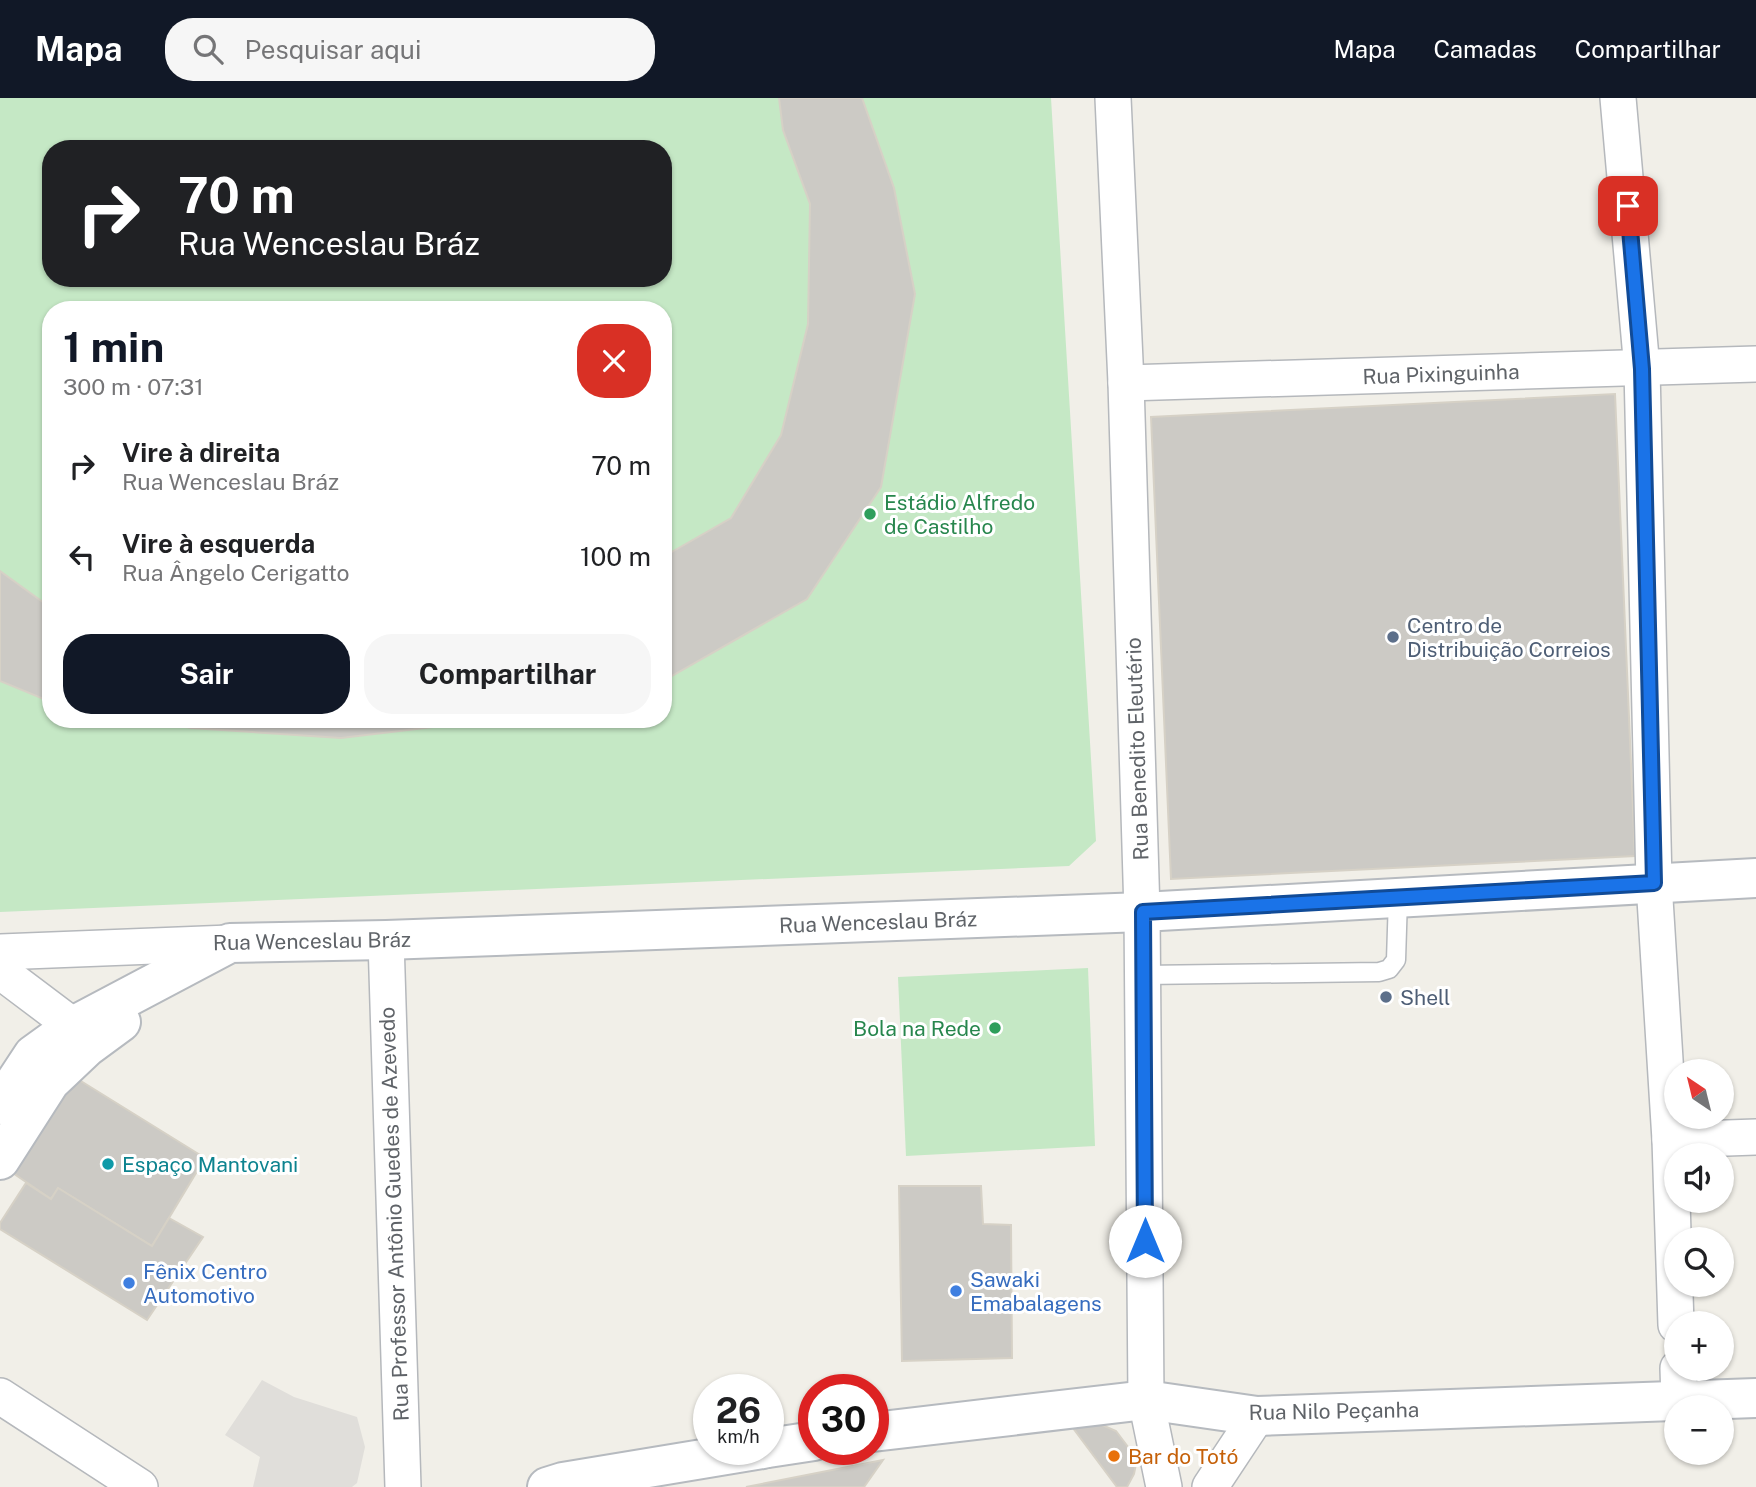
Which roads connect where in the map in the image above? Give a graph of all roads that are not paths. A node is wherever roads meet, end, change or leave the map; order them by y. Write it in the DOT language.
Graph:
graph roads {
  1 [pos="1113,98"];
  2 [pos="1618,98"];
  3 [pos="1756,364"];
  4 [pos="1642,369"];
  5 [pos="1126,383"];
  6 [pos="1756,878"];
  7 [pos="1654,883"];
  8 [pos="1398,898"];
  9 [pos="1143,912"];
  10 [pos="386,940"];
  11 [pos="230,943"];
  12 [pos="0,952"];
  13 [pos="0,971"];
  14 [pos="1144,975"];
  15 [pos="80,1037"];
  16 [pos="0,1105"];
  17 [pos="1756,1137"];
  18 [pos="1670,1140"];
  19 [pos="0,1160"];
  20 [pos="1676,1311"];
  21 [pos="1679,1384"];
  22 [pos="0,1396"];
  23 [pos="1756,1398"];
  24 [pos="1146,1400"];
  25 [pos="1257,1416"];
  26 [pos="889,1430"];
  27 [pos="693,1462"];
  28 [pos="560,1485"];
  29 [pos="140,1487"];
  30 [pos="403,1487"];
  31 [pos="1164,1487"];
  32 [pos="1210,1487"];
  1 -- 5 [label="street, Rua Benedito Eleutério"];
  2 -- 4 [label="street"];
  3 -- 4 [label="street, Rua Pixinguinha"];
  4 -- 5 [label="street, Rua Pixinguinha"];
  4 -- 7 [label="street"];
  5 -- 9 [label="street, Rua Benedito Eleutério"];
  6 -- 7 [label="main road, Rua Wenceslau Bráz"];
  7 -- 8 [label="main road, Rua Wenceslau Bráz"];
  7 -- 18 [label="street"];
  8 -- 9 [label="main road, Rua Wenceslau Bráz"];
  8 -- 14 [label="lane"];
  9 -- 10 [label="main road, Rua Wenceslau Bráz"];
  9 -- 14 [label="street, Rua Benedito Eleutério"];
  10 -- 11 [label="main road, Rua Wenceslau Bráz"];
  10 -- 30 [label="street, Rua Professor Antônio Guedes de Azevedo"];
  11 -- 12 [label="street, Rua Wenceslau Bráz"];
  11 -- 15 [label="main road"];
  13 -- 15 [label="street"];
  14 -- 24 [label="street, Rua Benedito Eleutério"];
  15 -- 16 [label="main road"];
  15 -- 19 [label="main road"];
  17 -- 18 [label="street"];
  18 -- 20 [label="street"];
  21 -- 23 [label="main road, Rua Nilo Peçanha"];
  21 -- 25 [label="main road, Rua Nilo Peçanha"];
  22 -- 29 [label="street"];
  24 -- 25 [label="main road, Rua Nilo Peçanha"];
  24 -- 26 [label="main road, Rua Nilo Peçanha"];
  24 -- 31 [label="street, Rua Benedito Eleutério"];
  25 -- 32 [label="street"];
  27 -- 28 [label="main road"];
}
